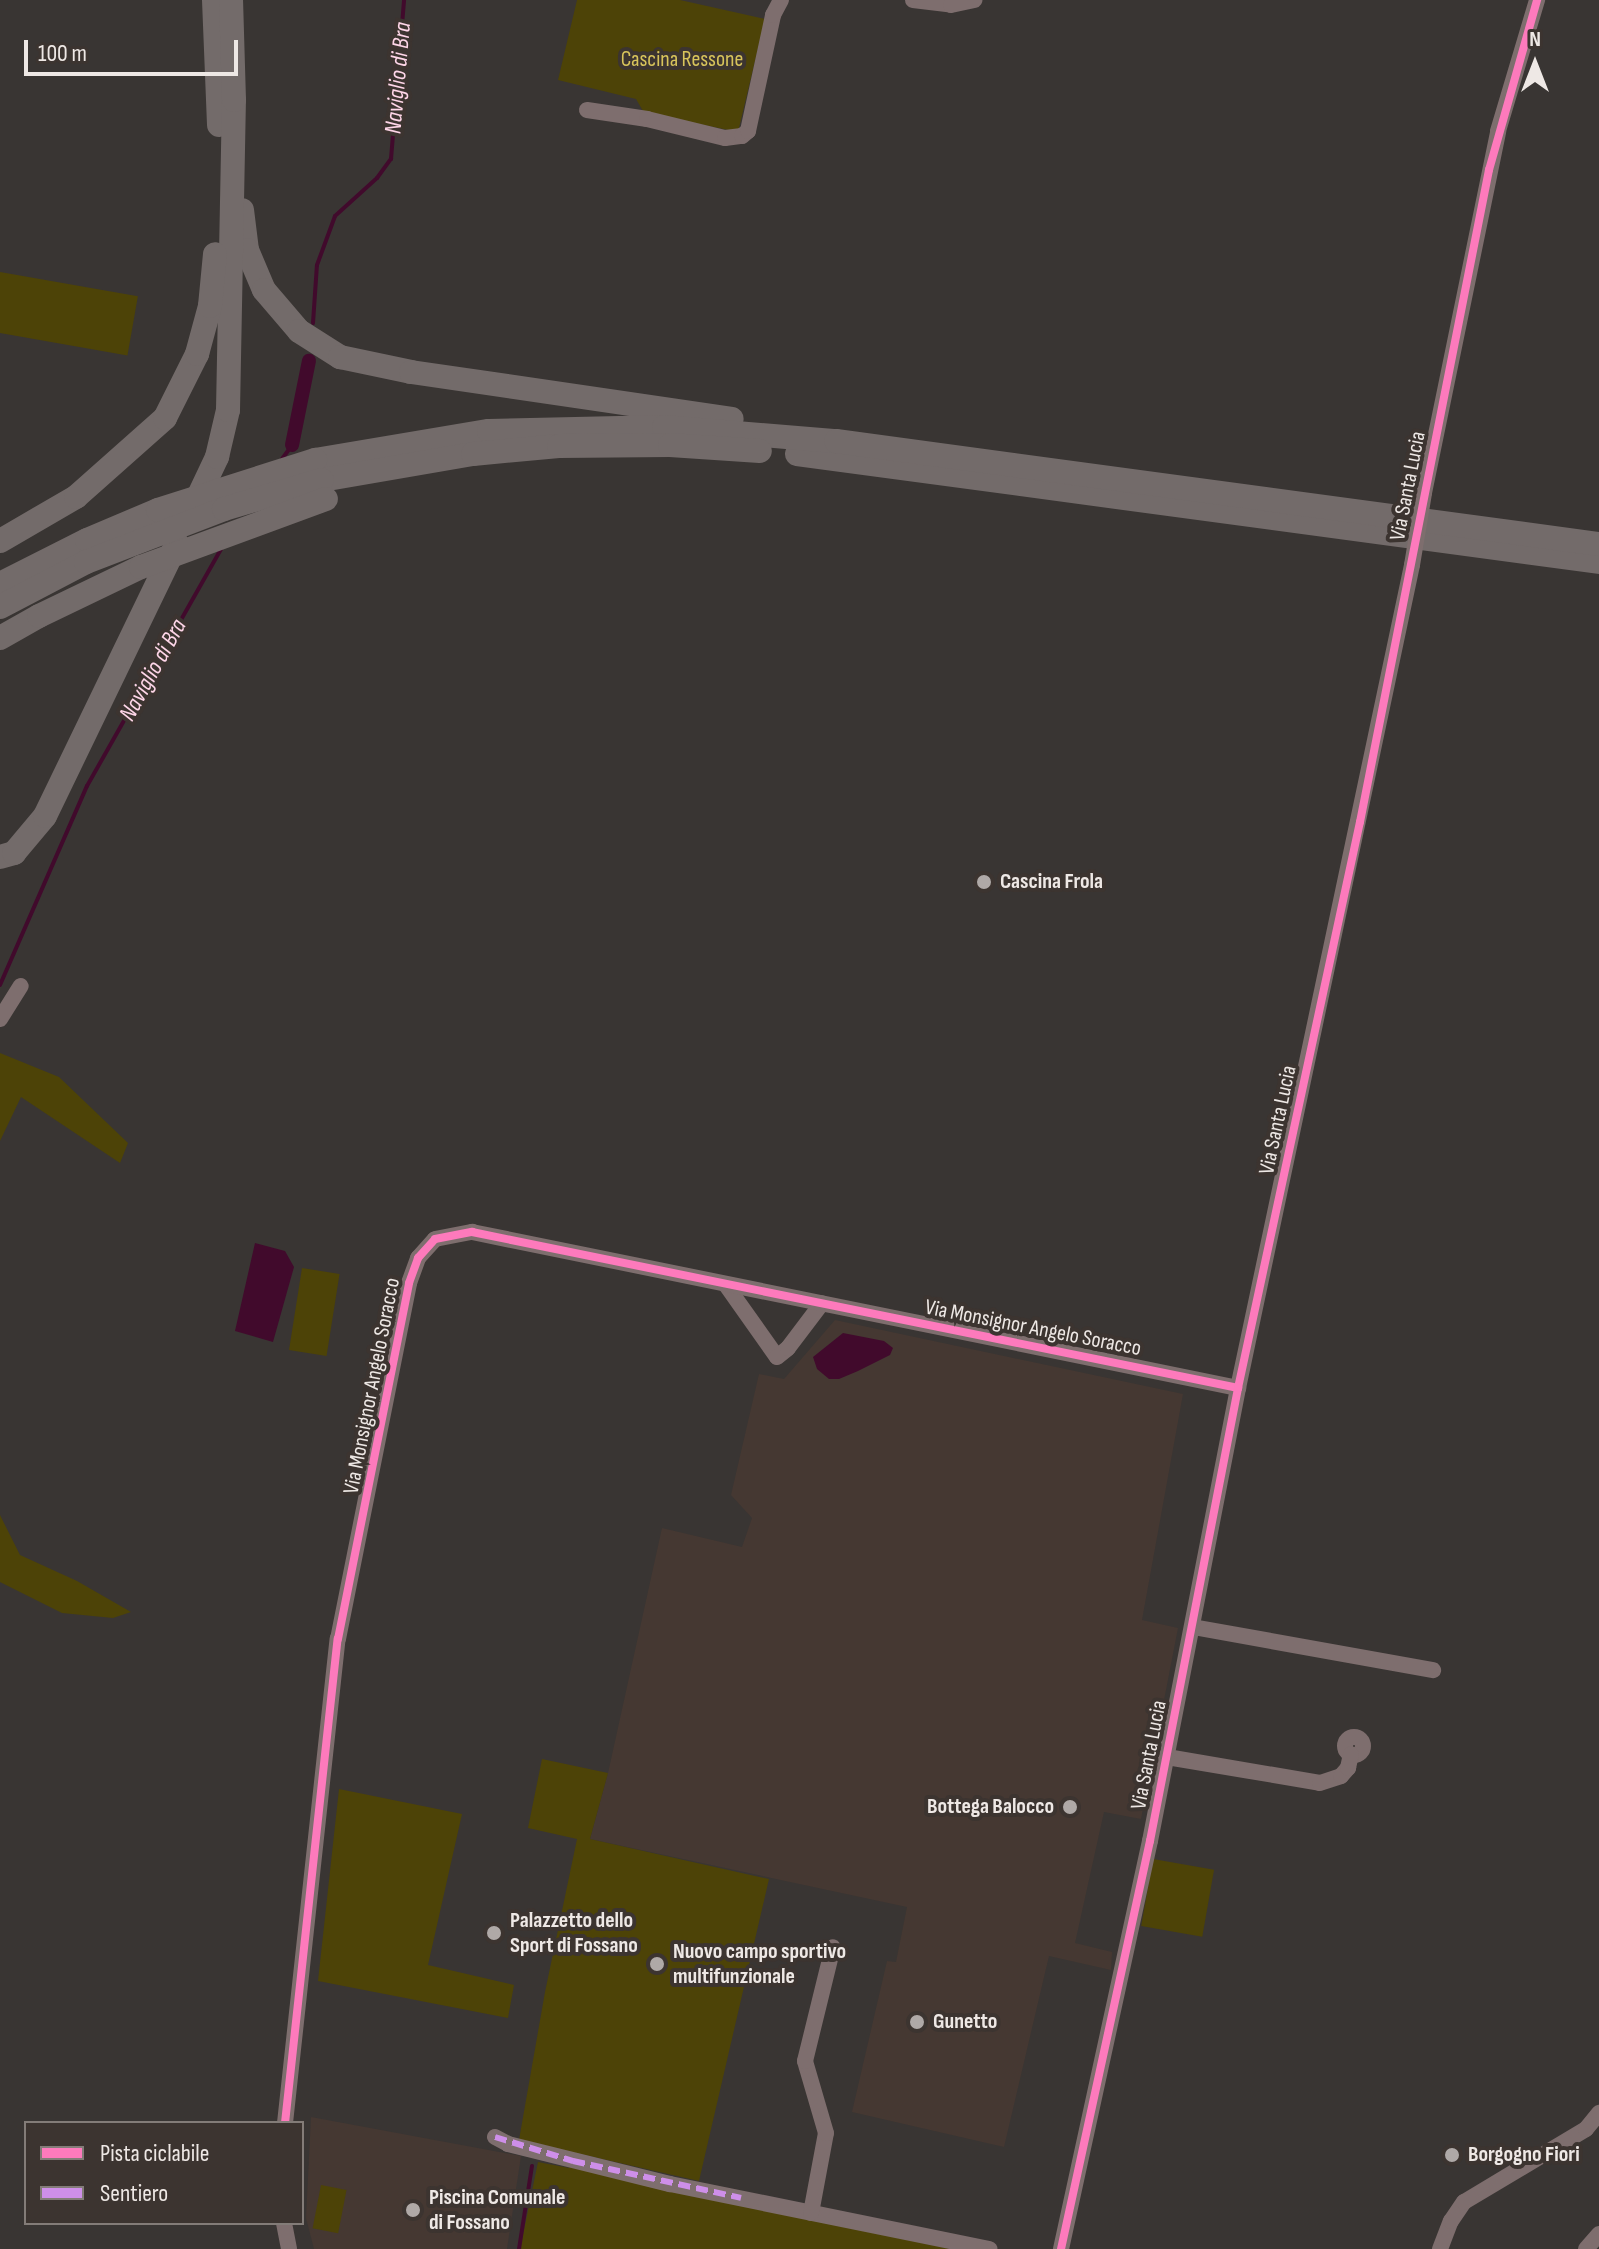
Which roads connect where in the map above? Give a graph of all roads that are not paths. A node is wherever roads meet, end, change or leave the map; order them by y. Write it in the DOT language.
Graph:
graph roads {
  1 [pos="214,0"];
  2 [pos="231,0"];
  3 [pos="781,0"];
  4 [pos="913,0"];
  5 [pos="974,0"];
  6 [pos="1537,0"];
  7 [pos="226,102"];
  8 [pos="587,110"];
  9 [pos="836,441"];
  10 [pos="321,479"];
  11 [pos="0,541"];
  12 [pos="1599,544"];
  13 [pos="1599,562"];
  14 [pos="0,584"];
  15 [pos="0,607"];
  16 [pos="0,638"];
  17 [pos="68,769"];
  18 [pos="0,840"];
  19 [pos="0,857"];
  20 [pos="21,986"];
  21 [pos="0,1019"];
  22 [pos="726,1285"];
  23 [pos="822,1303"];
  24 [pos="1238,1388"];
  25 [pos="1193,1627"];
  26 [pos="1433,1670"];
  27 [pos="1351,1754"];
  28 [pos="1167,1757"];
  29 [pos="833,1947"];
  30 [pos="1599,2113"];
  31 [pos="285,2121"];
  32 [pos="495,2137"];
  33 [pos="811,2213"];
  34 [pos="284,2225"];
  35 [pos="1599,2234"];
  36 [pos="289,2249"];
  37 [pos="989,2249"];
  38 [pos="1061,2249"];
  39 [pos="1440,2249"];
  40 [pos="1586,2249"];
  1 -- 7 [label="highway"];
  2 -- 7 [label="highway"];
  3 -- 8 [label="street"];
  4 -- 5 [label="street"];
  6 -- 24 [label="street, Via Santa Lucia, bridge"];
  7 -- 9 [label="highway"];
  7 -- 11 [label="highway"];
  7 -- 17 [label="highway"];
  9 -- 10 [label="highway"];
  9 -- 12 [label="highway"];
  10 -- 13 [label="highway"];
  10 -- 14 [label="highway, bridge"];
  10 -- 15 [label="highway, bridge"];
  10 -- 16 [label="highway, bridge"];
  17 -- 18 [label="highway"];
  17 -- 19 [label="highway"];
  20 -- 21 [label="street"];
  22 -- 23 [label="street, Via Monsignor Angelo Soracco"];
  22 -- 23 [label="street"];
  22 -- 31 [label="street, Via Monsignor Angelo Soracco"];
  23 -- 24 [label="street, Via Monsignor Angelo Soracco"];
  24 -- 25 [label="street, Via Santa Lucia"];
  25 -- 26 [label="street"];
  25 -- 28 [label="street, Via Santa Lucia"];
  27 -- 28 [label="street"];
  28 -- 38 [label="street, Via Santa Lucia"];
  29 -- 33 [label="street"];
  30 -- 39 [label="street"];
  32 -- 33 [label="street"];
  33 -- 37 [label="street"];
  34 -- 36 [label="street"];
  35 -- 40 [label="street"];
}
